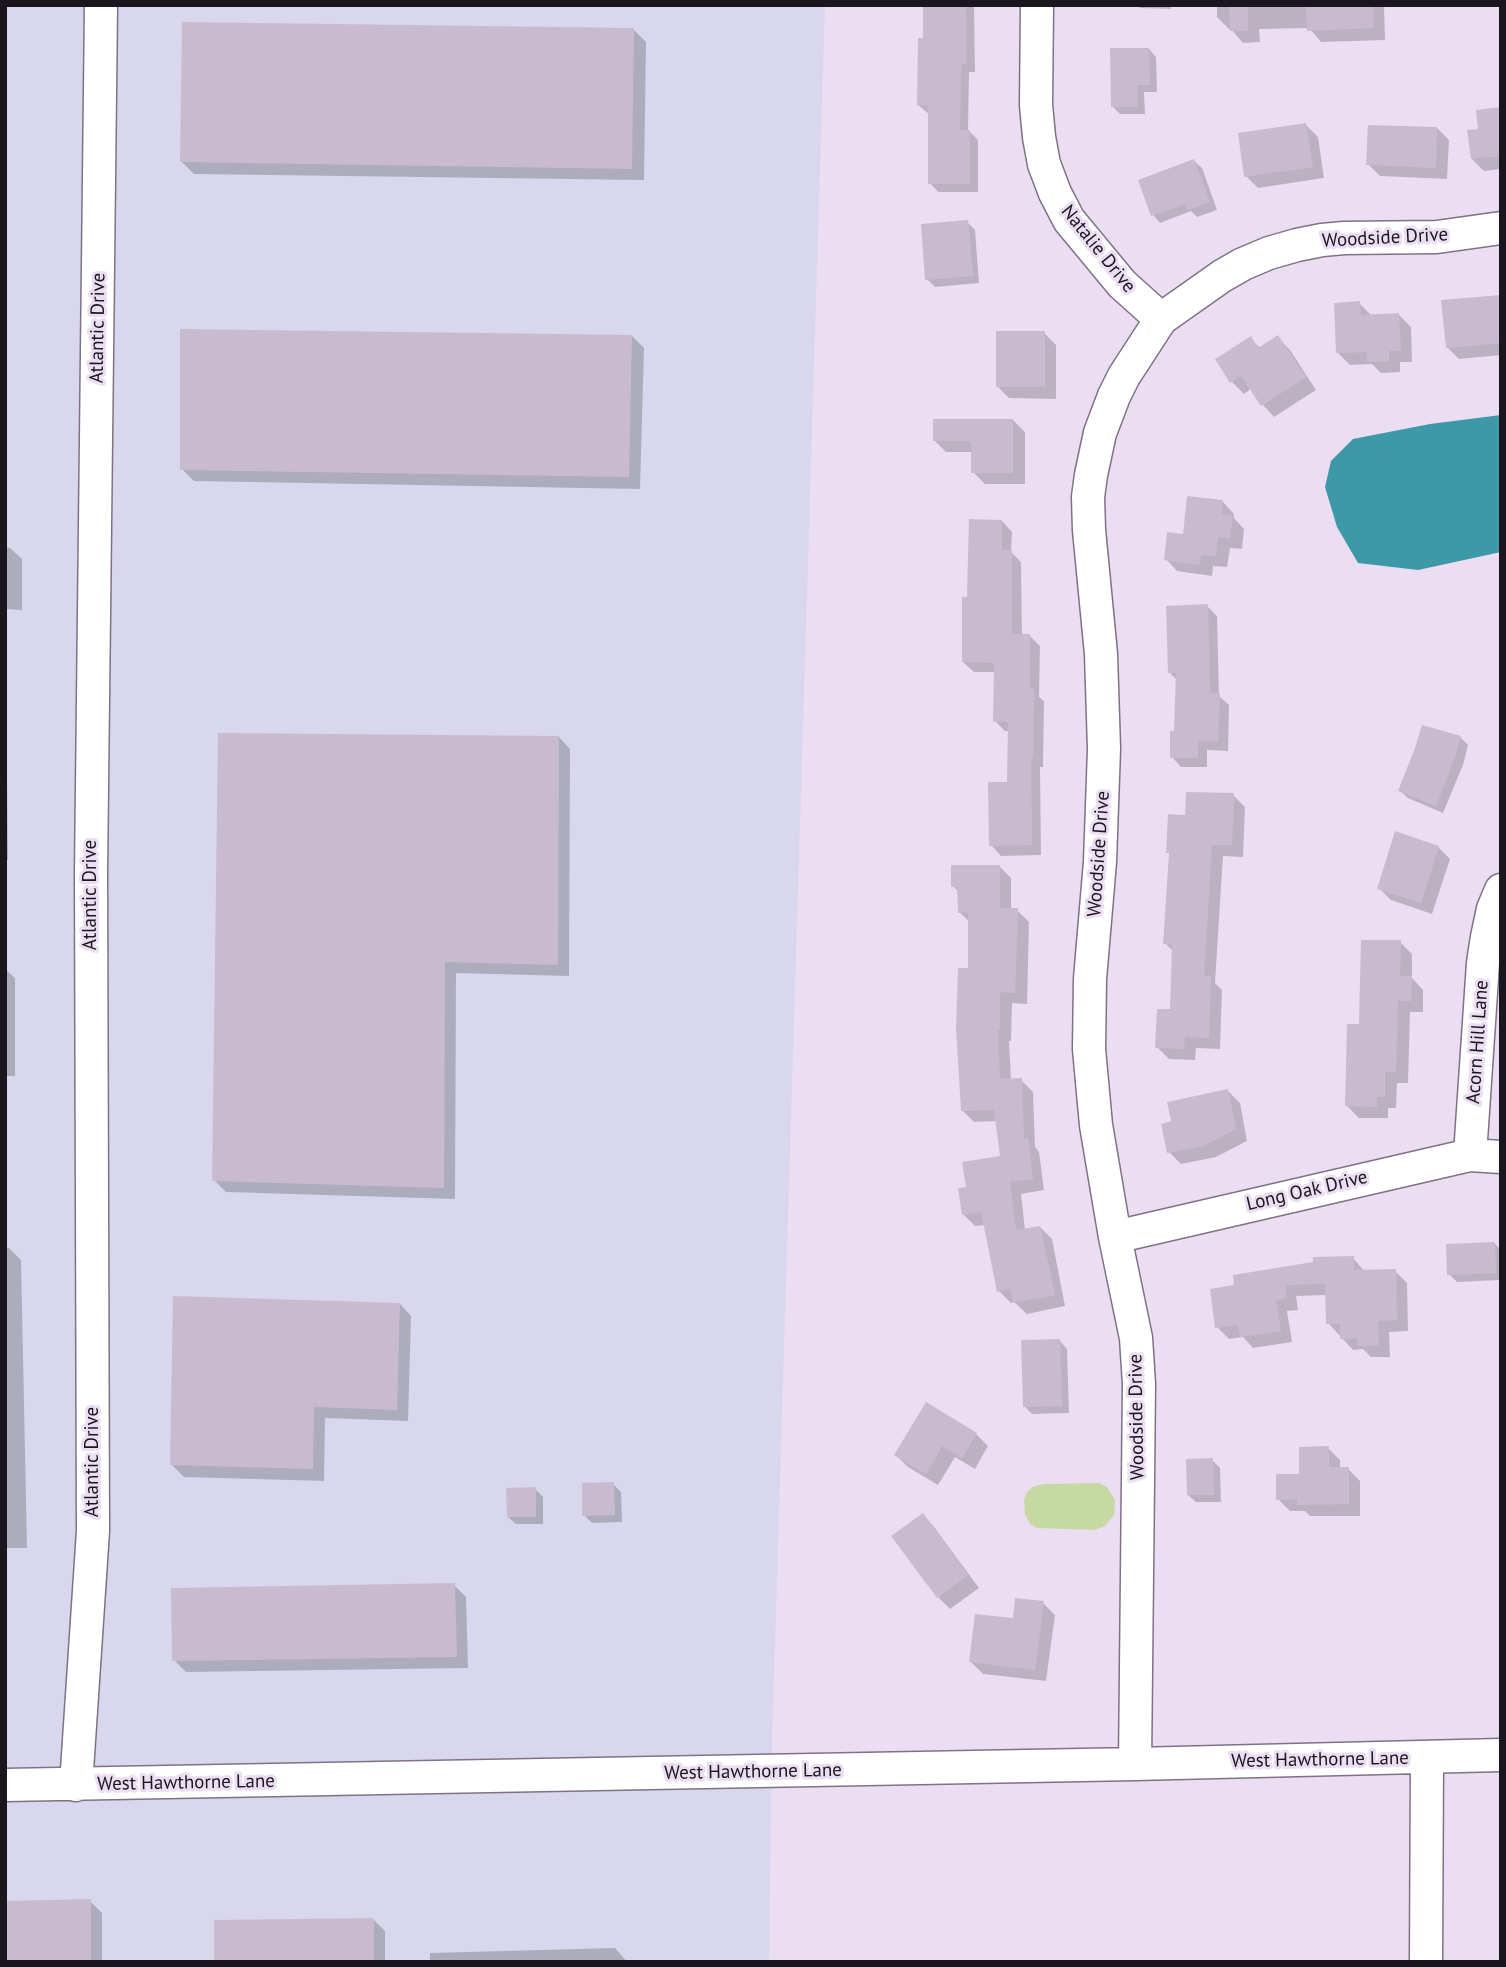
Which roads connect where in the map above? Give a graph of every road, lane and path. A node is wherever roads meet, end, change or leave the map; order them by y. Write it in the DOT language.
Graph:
graph roads {
  1 [pos="101,5"];
  2 [pos="1037,5"];
  3 [pos="1501,228"];
  4 [pos="1161,319"];
  5 [pos="1501,890"];
  6 [pos="1485,1156"];
  7 [pos="1115,1237"];
  8 [pos="1501,1755"];
  9 [pos="1427,1758"];
  10 [pos="1135,1764"];
  11 [pos="5,1785"];
  12 [pos="76,1785"];
  13 [pos="1426,1962"];
  1 -- 12 [label="street, Atlantic Drive"];
  2 -- 4 [label="street, Natalie Drive"];
  3 -- 4 [label="street, Woodside Drive"];
  4 -- 7 [label="street, Woodside Drive"];
  5 -- 6 [label="street, Acorn Hill Lane"];
  6 -- 7 [label="street, Long Oak Drive"];
  7 -- 10 [label="street, Woodside Drive"];
  8 -- 9 [label="street, West Hawthorne Lane"];
  9 -- 10 [label="street, West Hawthorne Lane"];
  9 -- 13 [label="street"];
  10 -- 12 [label="street, West Hawthorne Lane"];
  11 -- 12 [label="street, West Hawthorne Lane"];
}
